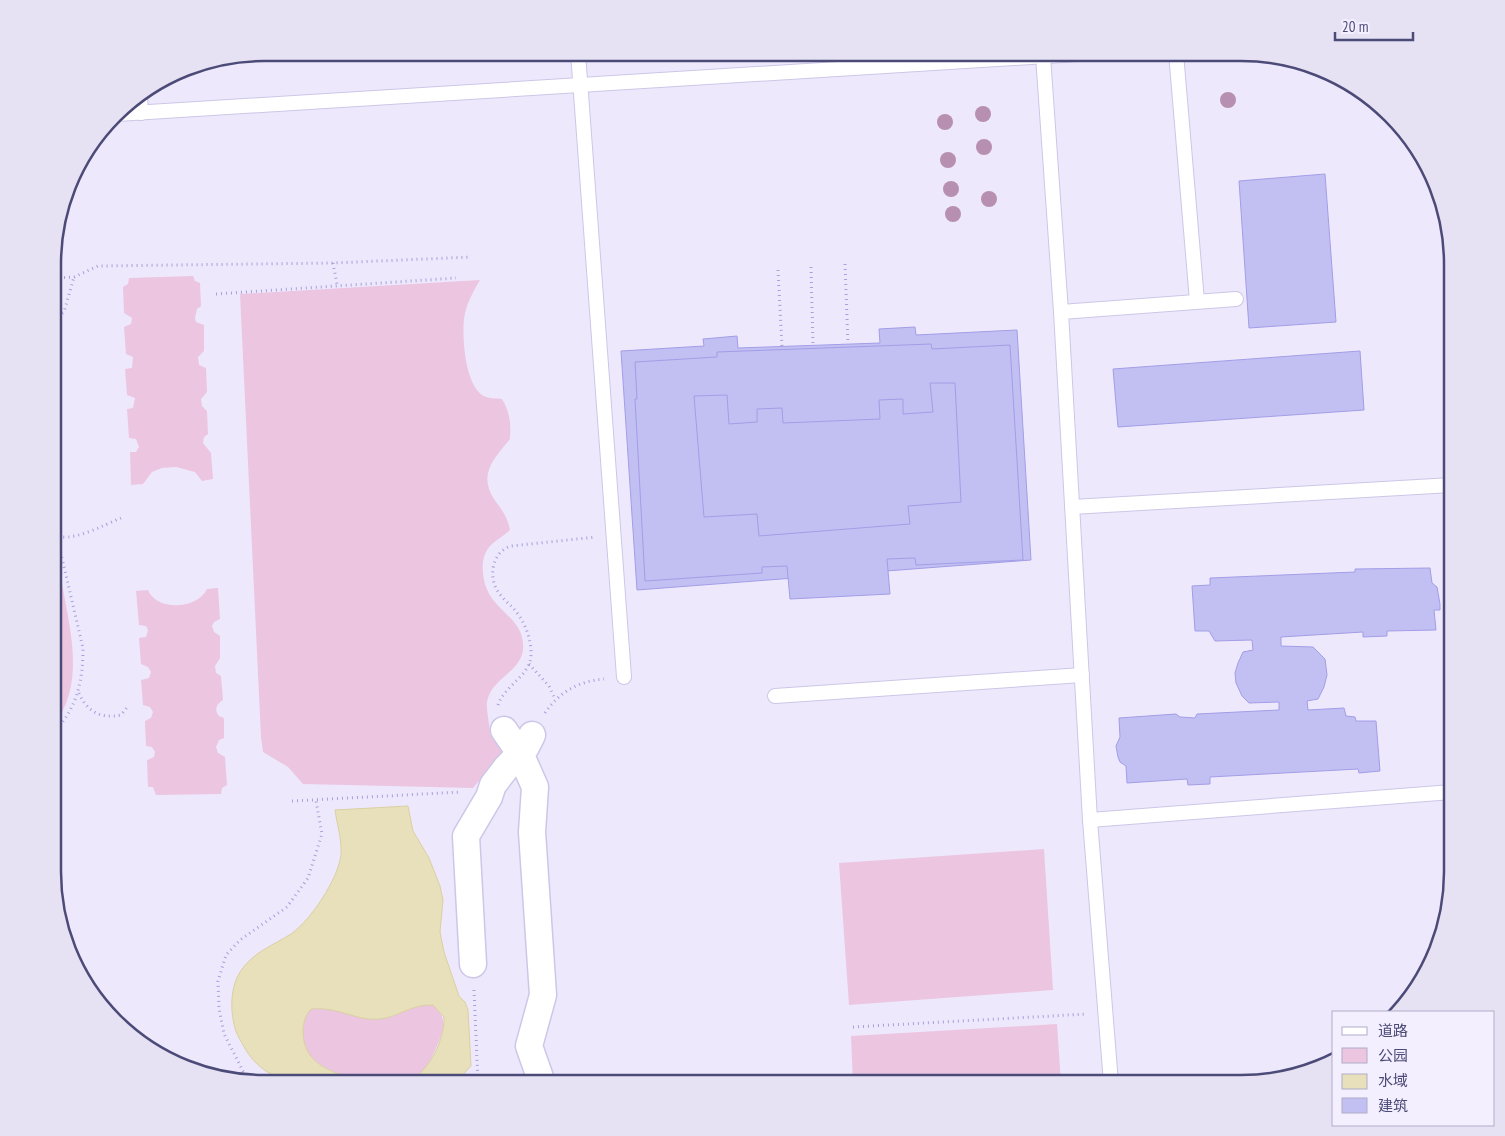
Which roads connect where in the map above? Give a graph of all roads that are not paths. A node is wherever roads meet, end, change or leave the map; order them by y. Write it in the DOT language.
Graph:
graph roads {
  1 [pos="578,61"];
  2 [pos="848,61"];
  3 [pos="962,61"];
  4 [pos="1043,61"];
  5 [pos="1177,61"];
  6 [pos="848,68"];
  7 [pos="579,86"];
  8 [pos="140,103"];
  9 [pos="141,113"];
  10 [pos="128,114"];
  11 [pos="1236,299"];
  12 [pos="1197,301"];
  13 [pos="1061,312"];
  14 [pos="1444,485"];
  15 [pos="1072,507"];
  16 [pos="1082,674"];
  17 [pos="624,677"];
  18 [pos="776,696"];
  19 [pos="504,730"];
  20 [pos="526,744"];
  21 [pos="1444,793"];
  22 [pos="1090,820"];
  23 [pos="472,964"];
  24 [pos="539,1075"];
  25 [pos="1110,1075"];
  1 -- 7 [label="lane"];
  2 -- 6 [label="lane"];
  3 -- 6 [label="lane"];
  4 -- 13 [label="lane"];
  5 -- 12 [label="lane"];
  6 -- 7 [label="lane"];
  7 -- 9 [label="lane"];
  7 -- 17 [label="lane"];
  8 -- 9 [label="lane"];
  9 -- 10 [label="lane"];
  11 -- 12 [label="lane"];
  12 -- 13 [label="lane"];
  13 -- 15 [label="lane"];
  14 -- 15 [label="lane"];
  15 -- 16 [label="lane"];
  16 -- 18 [label="lane"];
  16 -- 22 [label="lane"];
  19 -- 20 [label="street"];
  20 -- 23 [label="street"];
  20 -- 24 [label="street"];
  21 -- 22 [label="lane"];
  22 -- 25 [label="lane"];
}
